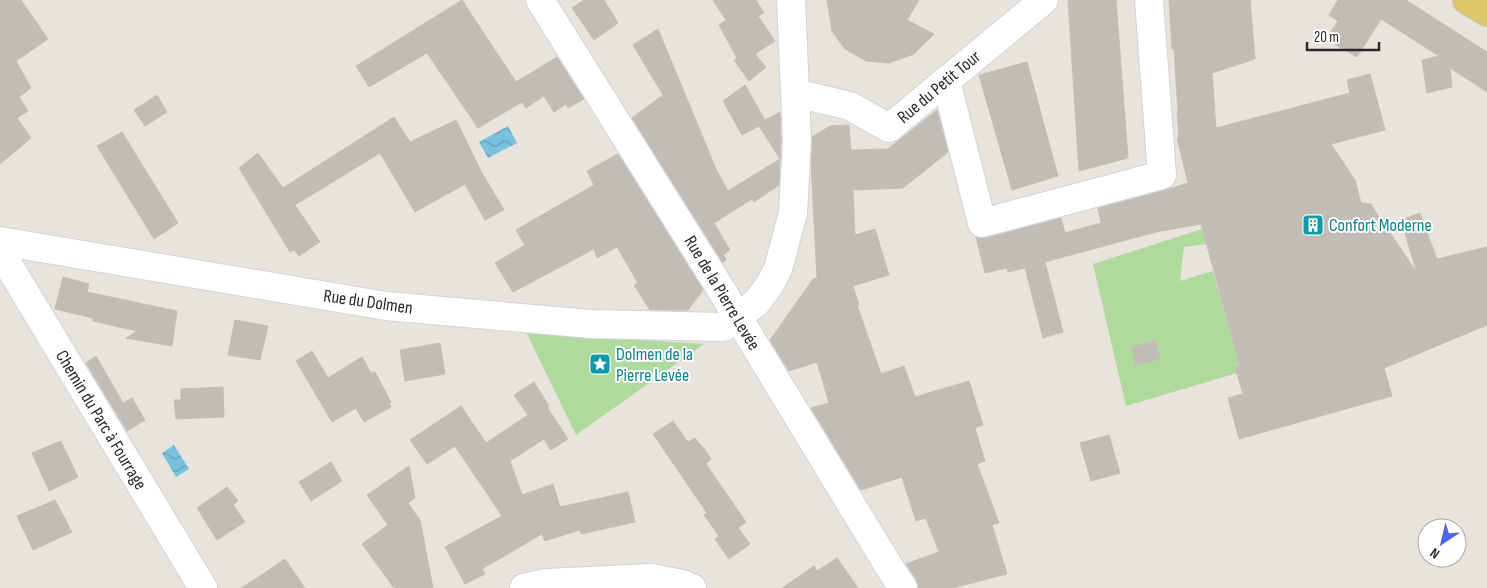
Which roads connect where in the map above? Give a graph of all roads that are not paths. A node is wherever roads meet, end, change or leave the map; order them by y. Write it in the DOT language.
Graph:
graph roads {
  1 [pos="540,0"];
  2 [pos="792,0"];
  3 [pos="1044,0"];
  4 [pos="1149,0"];
  5 [pos="1467,0"];
  6 [pos="1487,12"];
  7 [pos="946,81"];
  8 [pos="795,93"];
  9 [pos="0,241"];
  10 [pos="0,250"];
  11 [pos="737,318"];
  12 [pos="203,588"];
  13 [pos="524,588"];
  14 [pos="692,588"];
  15 [pos="903,588"];
  1 -- 11 [label="street, Rue de la Pierre Levée"];
  2 -- 8 [label="street"];
  3 -- 7 [label="street, Rue du Petit Tour"];
  4 -- 7 [label="street"];
  5 -- 6 [label="main road"];
  7 -- 8 [label="street, Rue du Petit Tour"];
  8 -- 11 [label="street"];
  9 -- 11 [label="street, Rue du Dolmen"];
  10 -- 12 [label="street, Chemin du Parc à Fourrage"];
  11 -- 15 [label="street, Rue de la Pierre Levée"];
  13 -- 14 [label="street"];
}
